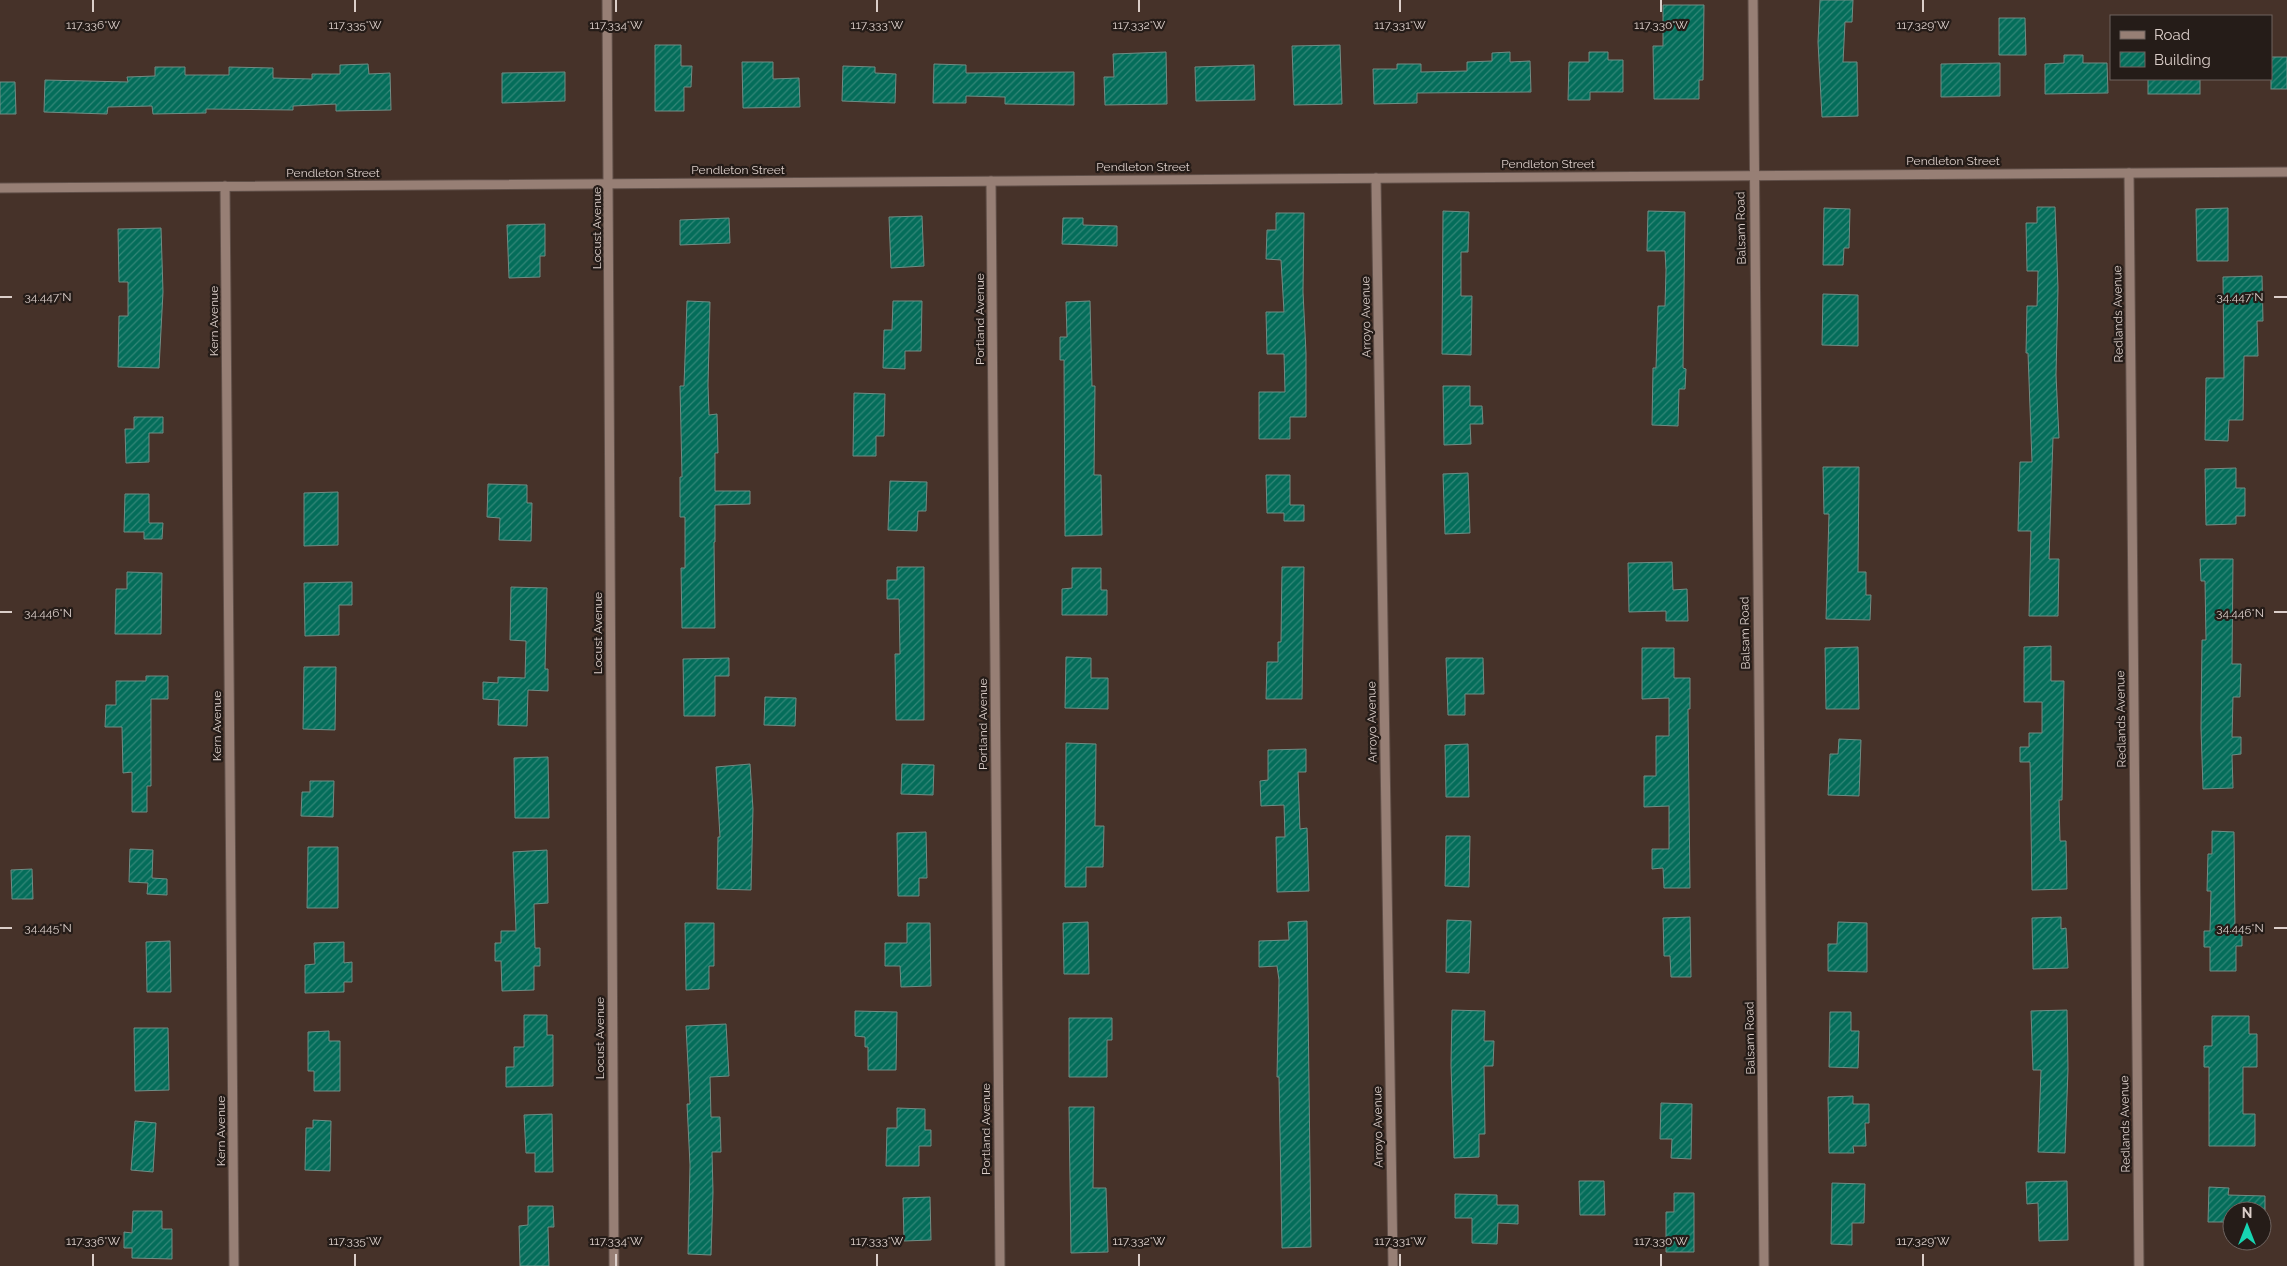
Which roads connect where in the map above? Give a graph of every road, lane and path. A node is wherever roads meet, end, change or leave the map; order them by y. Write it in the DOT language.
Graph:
graph roads {
  1 [pos="607,0"];
  2 [pos="1752,0"];
  3 [pos="2287,172"];
  4 [pos="2129,173"];
  5 [pos="1753,176"];
  6 [pos="1376,178"];
  7 [pos="991,181"];
  8 [pos="609,183"];
  9 [pos="225,186"];
  10 [pos="0,188"];
  11 [pos="234,1266"];
  12 [pos="614,1266"];
  13 [pos="1000,1266"];
  14 [pos="1393,1266"];
  15 [pos="1764,1266"];
  16 [pos="2138,1266"];
  1 -- 8 [label="street, Locust Avenue"];
  2 -- 5 [label="street, Balsam Road"];
  3 -- 4 [label="street, Pendleton Street"];
  4 -- 5 [label="street, Pendleton Street"];
  4 -- 16 [label="street, Redlands Avenue"];
  5 -- 6 [label="street, Pendleton Street"];
  5 -- 15 [label="street, Balsam Road"];
  6 -- 7 [label="street, Pendleton Street"];
  6 -- 14 [label="street, Arroyo Avenue"];
  7 -- 8 [label="street, Pendleton Street"];
  7 -- 13 [label="street, Portland Avenue"];
  8 -- 9 [label="street, Pendleton Street"];
  8 -- 12 [label="street, Locust Avenue"];
  9 -- 10 [label="street, Pendleton Street"];
  9 -- 11 [label="street, Kern Avenue"];
}
